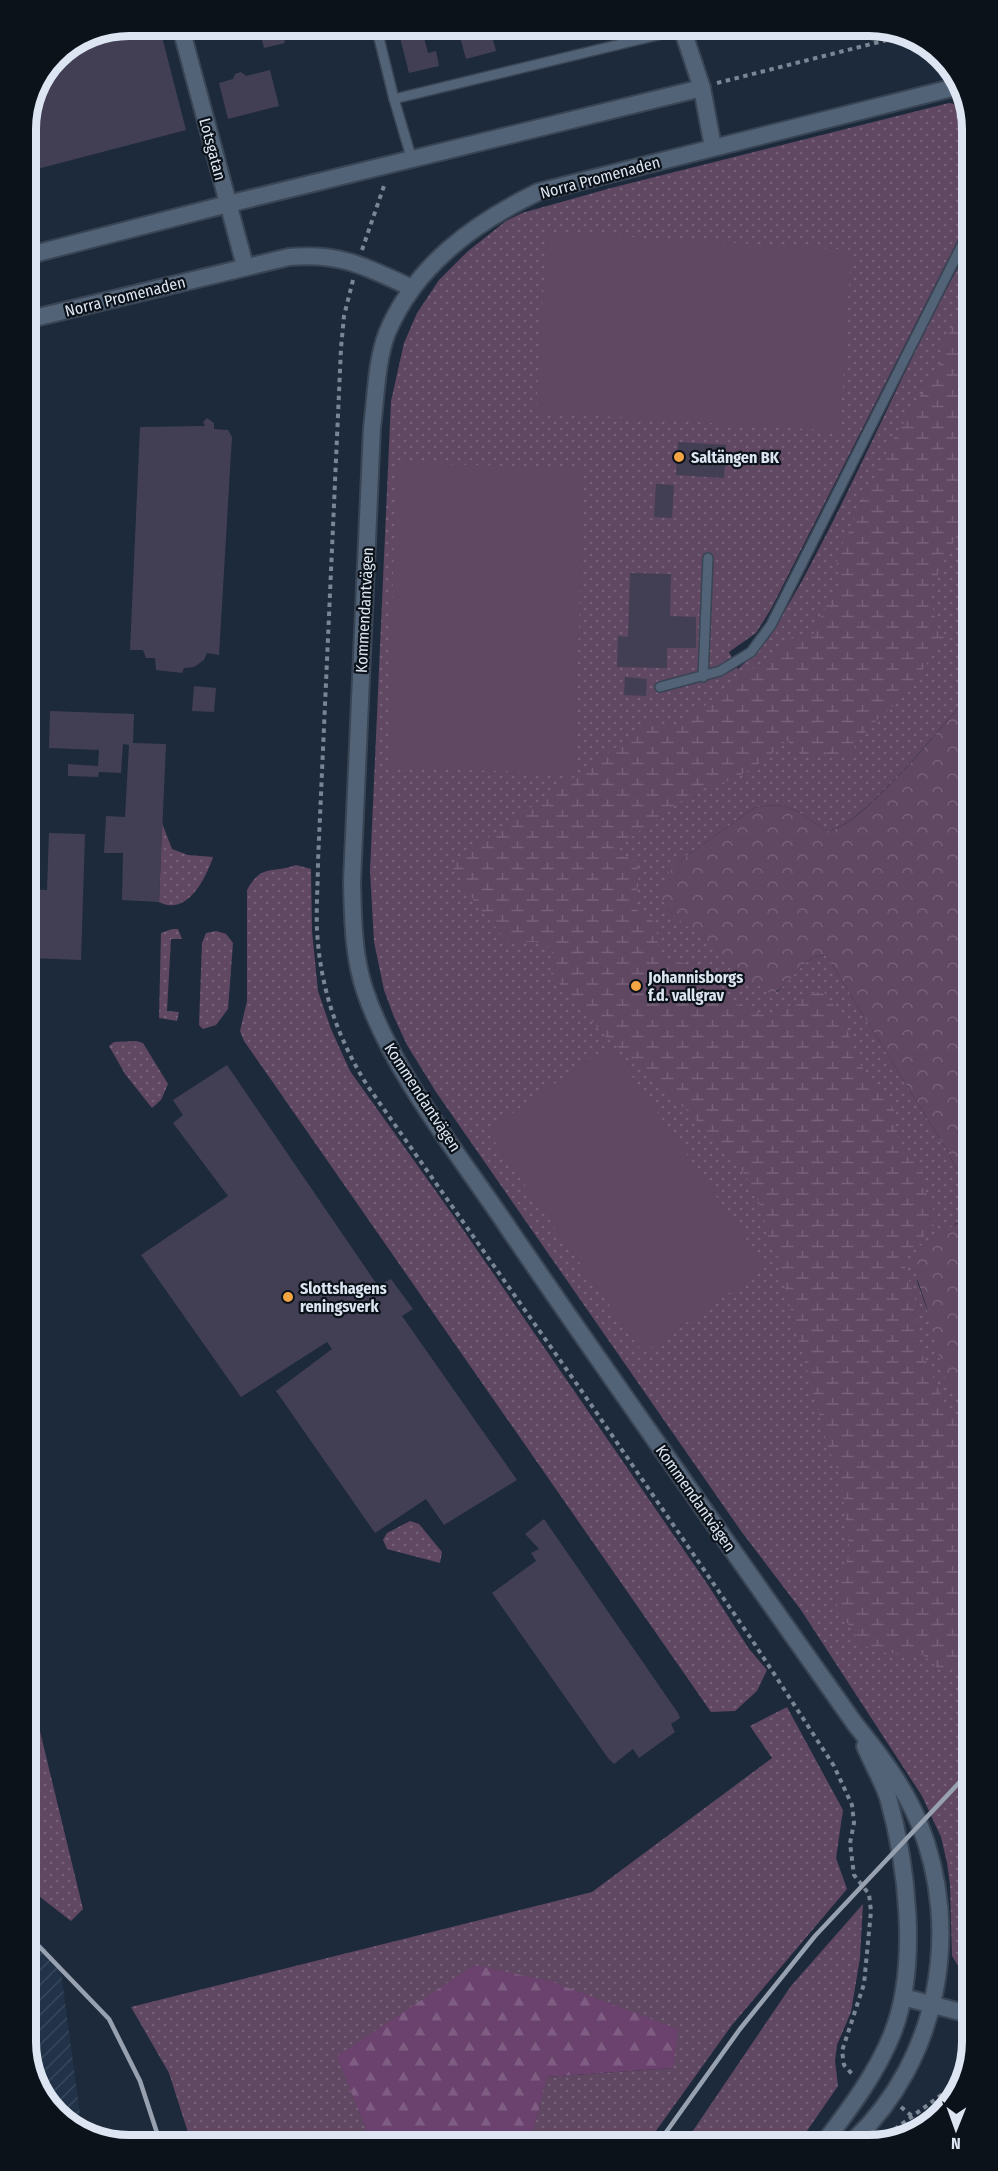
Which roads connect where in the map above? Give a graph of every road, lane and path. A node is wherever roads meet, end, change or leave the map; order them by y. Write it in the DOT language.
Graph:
graph roads {
  1 [pos="183,36"];
  2 [pos="378,36"];
  3 [pos="650,36"];
  4 [pos="686,36"];
  5 [pos="891,39"];
  6 [pos="702,88"];
  7 [pos="952,88"];
  8 [pos="394,99"];
  9 [pos="713,147"];
  10 [pos="405,161"];
  11 [pos="228,204"];
  12 [pos="962,245"];
  13 [pos="36,253"];
  14 [pos="358,264"];
  15 [pos="245,266"];
  16 [pos="412,288"];
  17 [pos="36,318"];
  18 [pos="708,558"];
  19 [pos="703,677"];
  20 [pos="660,687"];
  21 [pos="855,1724"];
  22 [pos="903,1996"];
  23 [pos="933,2004"];
  24 [pos="962,2011"];
  25 [pos="866,2083"];
  26 [pos="948,2090"];
  27 [pos="890,2099"];
  28 [pos="912,2116"];
  29 [pos="891,2132"];
  30 [pos="830,2135"];
  31 [pos="859,2135"];
  1 -- 11 [label="street, Lotsgatan"];
  2 -- 8 [label="lane"];
  3 -- 8 [label="lane"];
  4 -- 6 [label="street"];
  5 -- 6 [label="path"];
  6 -- 9 [label="street"];
  6 -- 10 [label="street"];
  7 -- 9 [label="street, Norra Promenaden"];
  8 -- 10 [label="lane"];
  9 -- 16 [label="street, Norra Promenaden"];
  10 -- 11 [label="street"];
  10 -- 14 [label="path"];
  11 -- 13 [label="street"];
  11 -- 15 [label="street, Lotsgatan"];
  12 -- 19 [label="lane"];
  14 -- 15 [label="street, Norra Promenaden"];
  14 -- 16 [label="street, Norra Promenaden"];
  14 -- 25 [label="path"];
  15 -- 17 [label="street, Norra Promenaden"];
  16 -- 21 [label="street, Kommendantvägen"];
  18 -- 19 [label="lane"];
  19 -- 20 [label="lane"];
  21 -- 22 [label="street, Kommendantvägen"];
  21 -- 23 [label="street, Kommendantvägen"];
  22 -- 23 [label="street"];
  22 -- 25 [label="street, Kommendantvägen"];
  23 -- 24 [label="street"];
  23 -- 27 [label="street, Kommendantvägen"];
  25 -- 30 [label="street, Kommendantvägen"];
  26 -- 28 [label="path"];
  27 -- 28 [label="path"];
  27 -- 31 [label="street, Kommendantvägen"];
  28 -- 29 [label="path"];
}
